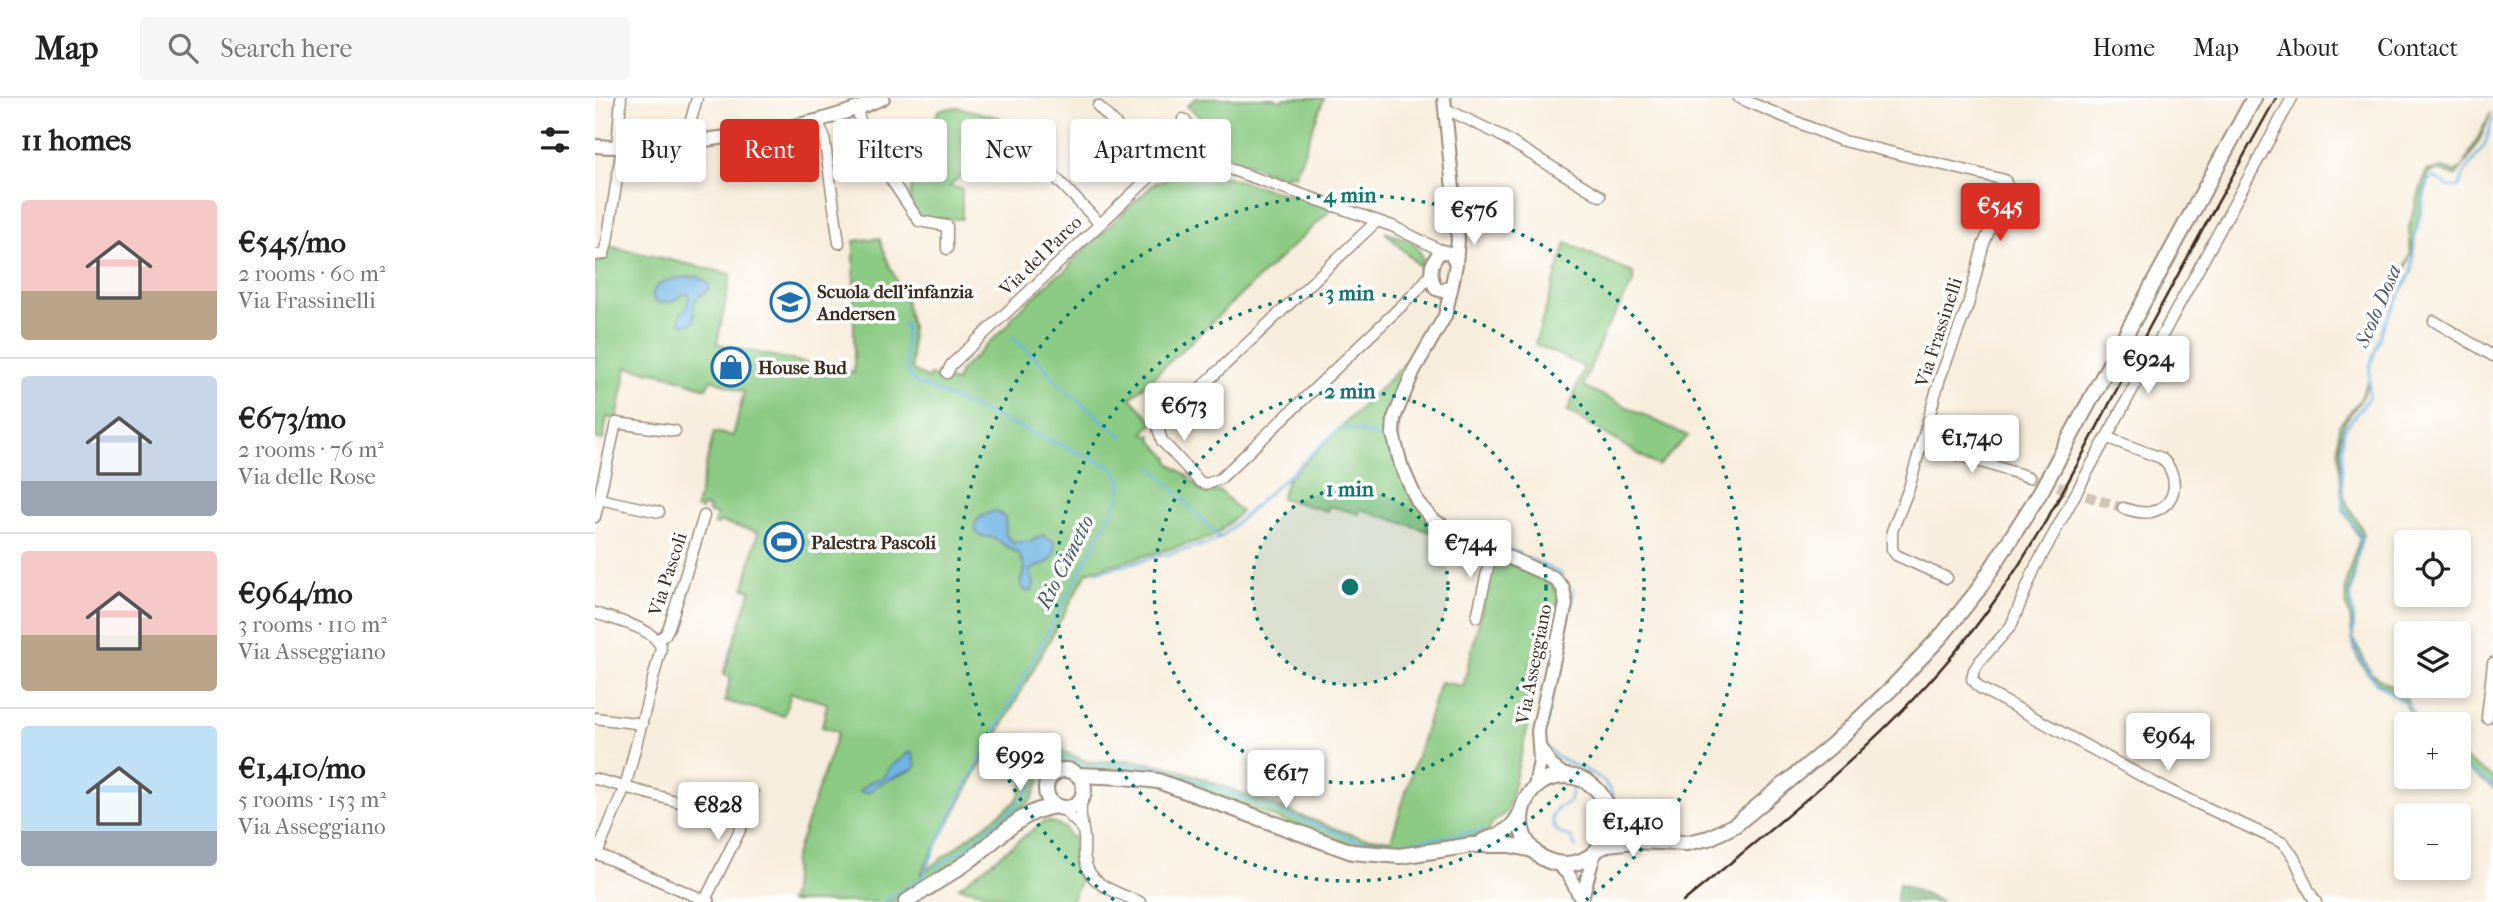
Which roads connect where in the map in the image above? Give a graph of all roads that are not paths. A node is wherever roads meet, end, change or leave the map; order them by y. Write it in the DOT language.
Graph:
graph roads {
  1 [pos="621,98"];
  2 [pos="697,98"];
  3 [pos="883,98"];
  4 [pos="1739,98"];
  5 [pos="2254,98"];
  6 [pos="2292,98"];
  7 [pos="1445,103"];
  8 [pos="1098,106"];
  9 [pos="857,110"];
  10 [pos="620,119"];
  11 [pos="691,119"];
  12 [pos="1110,119"];
  13 [pos="819,122"];
  14 [pos="819,124"];
  15 [pos="595,146"];
  16 [pos="616,147"];
  17 [pos="616,163"];
  18 [pos="1231,170"];
  19 [pos="1056,178"];
  20 [pos="1144,182"];
  21 [pos="1600,196"];
  22 [pos="1377,221"];
  23 [pos="1099,223"];
  24 [pos="1457,232"];
  25 [pos="1420,239"];
  26 [pos="839,243"];
  27 [pos="947,249"];
  28 [pos="1444,251"];
  29 [pos="599,254"];
  30 [pos="1456,264"];
  31 [pos="1431,271"];
  32 [pos="1443,288"];
  33 [pos="1416,292"];
  34 [pos="2434,321"];
  35 [pos="2493,356"];
  36 [pos="947,373"];
  37 [pos="675,431"];
  38 [pos="2108,438"];
  39 [pos="1923,444"];
  40 [pos="2029,477"];
  41 [pos="599,499"];
  42 [pos="2123,508"];
  43 [pos="659,512"];
  44 [pos="704,516"];
  45 [pos="595,517"];
  46 [pos="1492,550"];
  47 [pos="1947,578"];
  48 [pos="595,613"];
  49 [pos="1477,617"];
  50 [pos="658,639"];
  51 [pos="2493,663"];
  52 [pos="595,718"];
  53 [pos="2487,718"];
  54 [pos="642,724"];
  55 [pos="1538,745"];
  56 [pos="1078,775"];
  57 [pos="1564,775"];
  58 [pos="1107,778"];
  59 [pos="595,779"];
  60 [pos="625,787"];
  61 [pos="1535,787"];
  62 [pos="1045,791"];
  63 [pos="753,793"];
  64 [pos="1083,795"];
  65 [pos="1059,807"];
  66 [pos="1608,810"];
  67 [pos="1521,812"];
  68 [pos="1021,819"];
  69 [pos="745,820"];
  70 [pos="1081,827"];
  71 [pos="1659,842"];
  72 [pos="1472,845"];
  73 [pos="1533,850"];
  74 [pos="1597,851"];
  75 [pos="596,854"];
  76 [pos="1558,864"];
  77 [pos="1581,900"];
  78 [pos="707,901"];
  79 [pos="906,902"];
  80 [pos="1140,902"];
  81 [pos="2316,902"];
  1 -- 10 [label="street"];
  2 -- 11 [label="street"];
  3 -- 9 [label="street"];
  4 -- 39 [label="street, Via Frassinelli"];
  5 -- 71 [label="main road"];
  6 -- 38 [label="street"];
  7 -- 21 [label="street"];
  7 -- 24 [label="street, Via Asseggiano"];
  8 -- 12 [label="street"];
  9 -- 13 [label="street"];
  9 -- 27 [label="street"];
  14 -- 26 [label="street"];
  15 -- 16 [label="street"];
  17 -- 29 [label="street"];
  18 -- 22 [label="street"];
  19 -- 23 [label="street, Via del Parco"];
  20 -- 23 [label="street, Via del Parco"];
  22 -- 25 [label="street"];
  22 -- 33 [label="street"];
  23 -- 36 [label="street, Via del Parco"];
  24 -- 28 [label="street"];
  24 -- 30 [label="street, Via Asseggiano"];
  25 -- 28 [label="street"];
  25 -- 31 [label="street"];
  28 -- 30 [label="street"];
  28 -- 31 [label="street"];
  30 -- 32 [label="street, Via Asseggiano"];
  31 -- 32 [label="street"];
  31 -- 33 [label="street"];
  32 -- 33 [label="street"];
  32 -- 46 [label="street, Via Asseggiano"];
  34 -- 35 [label="street"];
  37 -- 41 [label="street"];
  38 -- 42 [label="street"];
  38 -- 81 [label="street"];
  39 -- 40 [label="street"];
  39 -- 47 [label="street, Via Frassinelli"];
  41 -- 43 [label="street, Via Pascoli"];
  41 -- 45 [label="street"];
  44 -- 50 [label="street, Via Pascoli"];
  46 -- 49 [label="street"];
  46 -- 55 [label="street, Via Asseggiano"];
  48 -- 50 [label="street, Via Pascoli"];
  50 -- 54 [label="street, Via Pascoli"];
  51 -- 53 [label="street"];
  52 -- 54 [label="street"];
  54 -- 60 [label="street, Via Pascoli"];
  55 -- 57 [label="street, Via Asseggiano"];
  55 -- 61 [label="street, Via Asseggiano"];
  56 -- 58 [label="main road"];
  56 -- 62 [label="main road"];
  56 -- 64 [label="main road"];
  57 -- 61 [label="main road"];
  57 -- 66 [label="main road, Via Asseggiano"];
  58 -- 64 [label="main road"];
  58 -- 72 [label="main road"];
  59 -- 60 [label="street"];
  60 -- 69 [label="street"];
  60 -- 75 [label="street, Via Pascoli"];
  61 -- 67 [label="main road, Via Asseggiano"];
  62 -- 65 [label="main road"];
  62 -- 68 [label="main road"];
  63 -- 69 [label="street"];
  64 -- 65 [label="main road"];
  64 -- 70 [label="street"];
  65 -- 68 [label="main road"];
  65 -- 70 [label="street"];
  66 -- 71 [label="main road, Via Asseggiano"];
  66 -- 74 [label="main road"];
  67 -- 72 [label="main road, Via Asseggiano"];
  67 -- 73 [label="main road"];
  68 -- 79 [label="main road"];
  69 -- 78 [label="street"];
  70 -- 80 [label="street"];
  71 -- 74 [label="main road"];
  72 -- 73 [label="main road"];
  73 -- 76 [label="main road"];
  74 -- 76 [label="main road"];
  74 -- 77 [label="street"];
  75 -- 78 [label="street"];
  76 -- 77 [label="street"];
}
